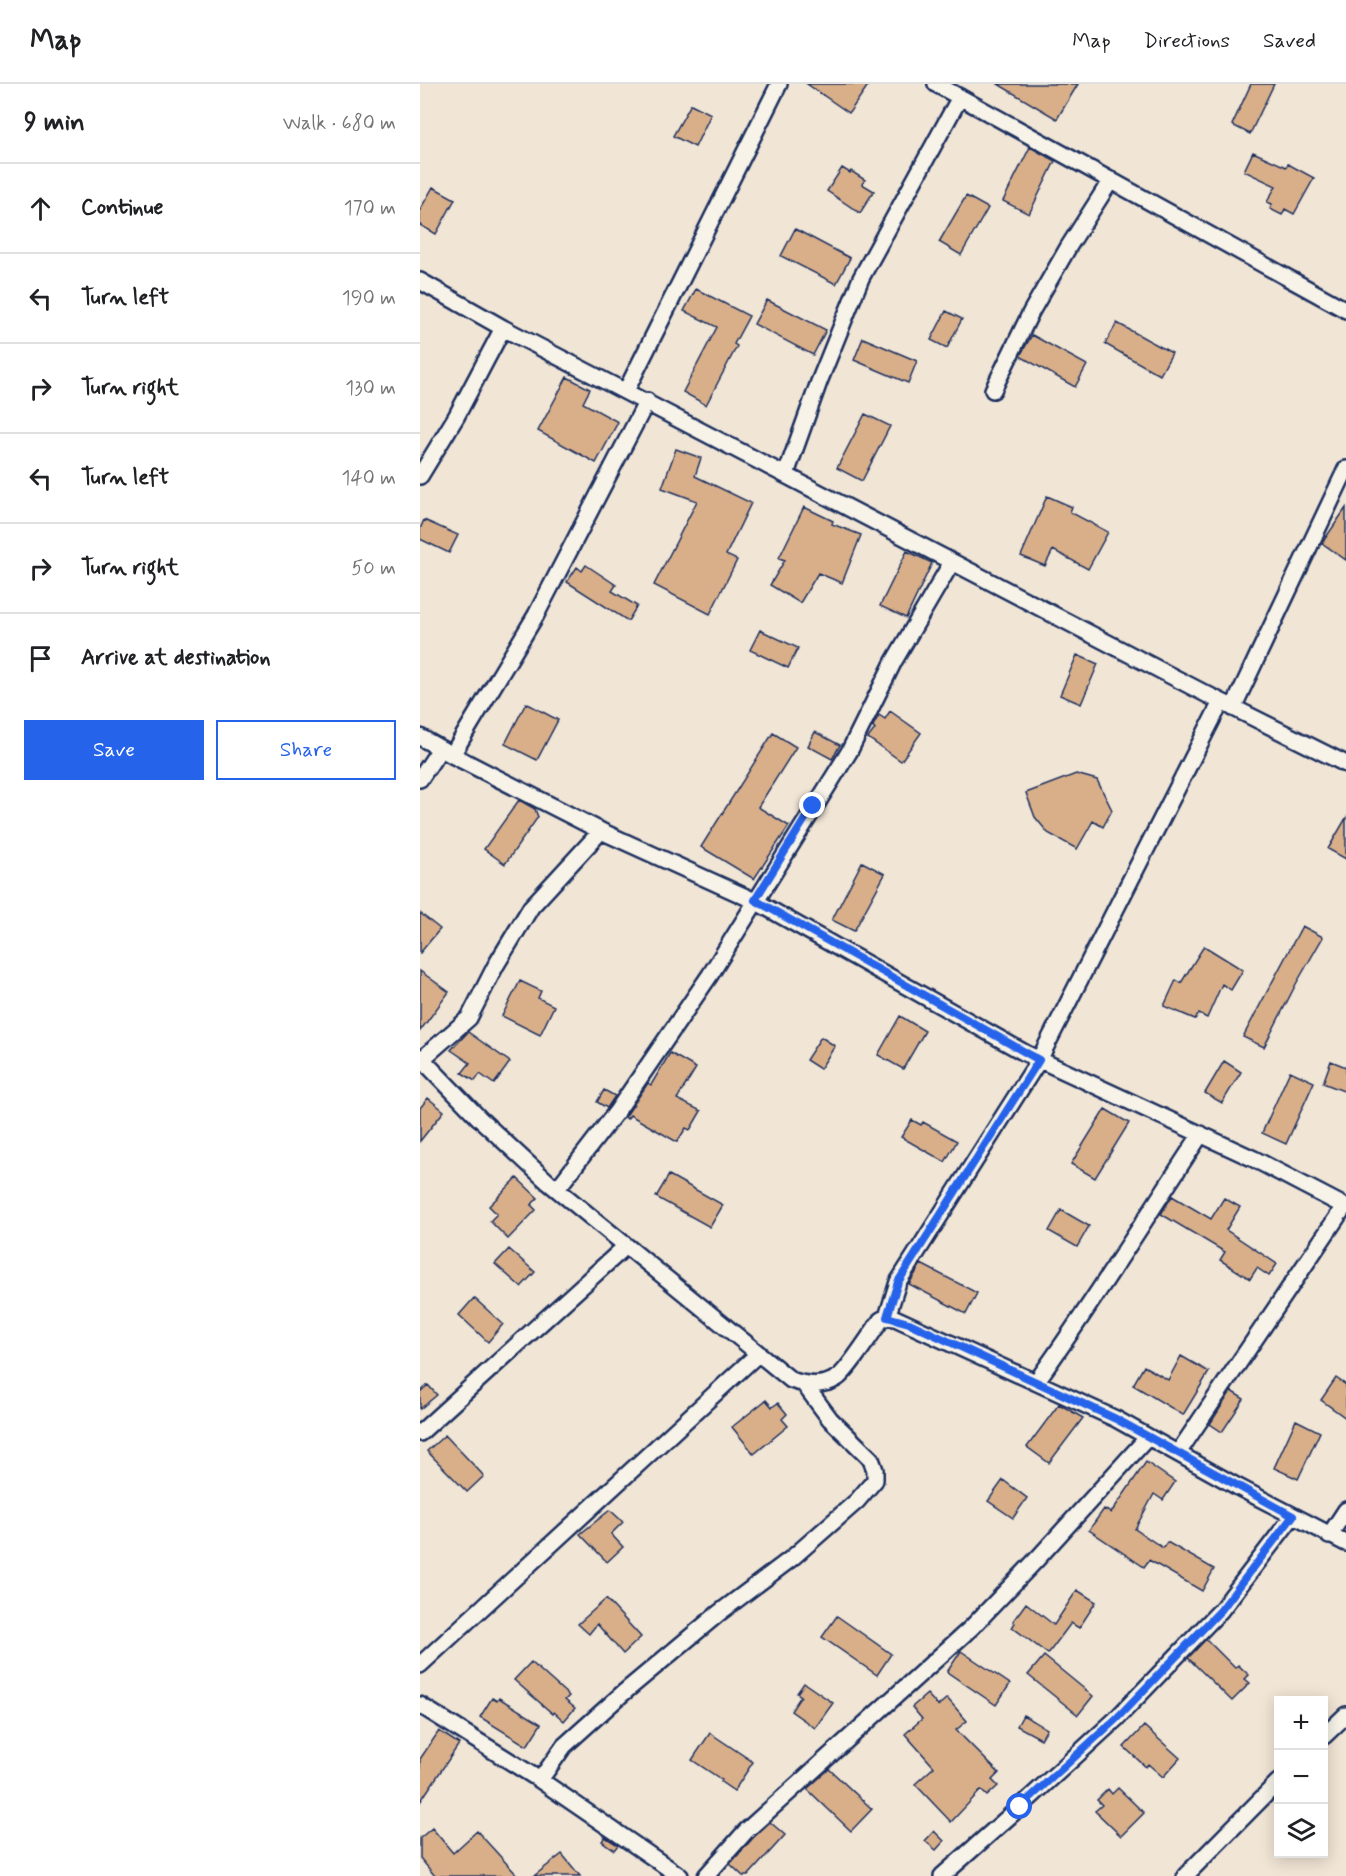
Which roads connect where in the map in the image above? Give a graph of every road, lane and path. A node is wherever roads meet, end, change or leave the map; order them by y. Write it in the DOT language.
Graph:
graph roads {
  1 [pos="779,84"];
  2 [pos="936,84"];
  3 [pos="960,97"];
  4 [pos="1111,180"];
  5 [pos="420,281"];
  6 [pos="1346,310"];
  7 [pos="503,328"];
  8 [pos="993,390"];
  9 [pos="626,391"];
  10 [pos="647,401"];
  11 [pos="1346,469"];
  12 [pos="786,474"];
  13 [pos="420,476"];
  14 [pos="952,562"];
  15 [pos="1227,705"];
  16 [pos="420,737"];
  17 [pos="446,752"];
  18 [pos="1346,764"];
  19 [pos="420,779"];
  20 [pos="601,831"];
  21 [pos="755,900"];
  22 [pos="421,1058"];
  23 [pos="1039,1060"];
  24 [pos="1201,1134"];
  25 [pos="557,1189"];
  26 [pos="1345,1207"];
  27 [pos="626,1246"];
  28 [pos="887,1317"];
  29 [pos="758,1354"];
  30 [pos="1036,1382"];
  31 [pos="804,1384"];
  32 [pos="420,1432"];
  33 [pos="1148,1437"];
  34 [pos="1178,1453"];
  35 [pos="1346,1510"];
  36 [pos="1293,1516"];
  37 [pos="1329,1536"];
  38 [pos="1346,1543"];
  39 [pos="420,1665"];
  40 [pos="420,1705"];
  41 [pos="1346,1715"];
  42 [pos="1328,1731"];
  43 [pos="540,1780"];
  44 [pos="1274,1786"];
  45 [pos="680,1876"];
  46 [pos="706,1876"];
  47 [pos="942,1876"];
  48 [pos="1185,1876"];
  1 -- 9 [label="street"];
  2 -- 3 [label="street"];
  3 -- 4 [label="street"];
  3 -- 12 [label="street"];
  4 -- 6 [label="street"];
  4 -- 8 [label="street"];
  5 -- 7 [label="street"];
  7 -- 9 [label="street"];
  7 -- 13 [label="street"];
  9 -- 10 [label="street"];
  10 -- 12 [label="street"];
  10 -- 17 [label="street"];
  11 -- 15 [label="street"];
  12 -- 14 [label="street"];
  14 -- 15 [label="street"];
  14 -- 21 [label="street"];
  15 -- 18 [label="street"];
  15 -- 23 [label="street"];
  16 -- 17 [label="street"];
  17 -- 19 [label="street"];
  17 -- 20 [label="street"];
  20 -- 21 [label="street"];
  20 -- 22 [label="street"];
  21 -- 23 [label="street"];
  21 -- 25 [label="street"];
  22 -- 25 [label="street"];
  23 -- 24 [label="street"];
  23 -- 28 [label="street"];
  24 -- 26 [label="street"];
  24 -- 30 [label="street"];
  25 -- 27 [label="street"];
  26 -- 34 [label="street"];
  27 -- 29 [label="street"];
  27 -- 32 [label="street"];
  28 -- 30 [label="street"];
  28 -- 31 [label="street"];
  29 -- 31 [label="street"];
  29 -- 39 [label="street"];
  30 -- 33 [label="street"];
  31 -- 43 [label="street"];
  33 -- 34 [label="street"];
  33 -- 46 [label="street"];
  34 -- 36 [label="street"];
  35 -- 37 [label="street"];
  36 -- 37 [label="street"];
  36 -- 47 [label="street"];
  37 -- 38 [label="street"];
  40 -- 43 [label="street"];
  41 -- 42 [label="street"];
  43 -- 45 [label="street"];
  44 -- 48 [label="street"];
}
